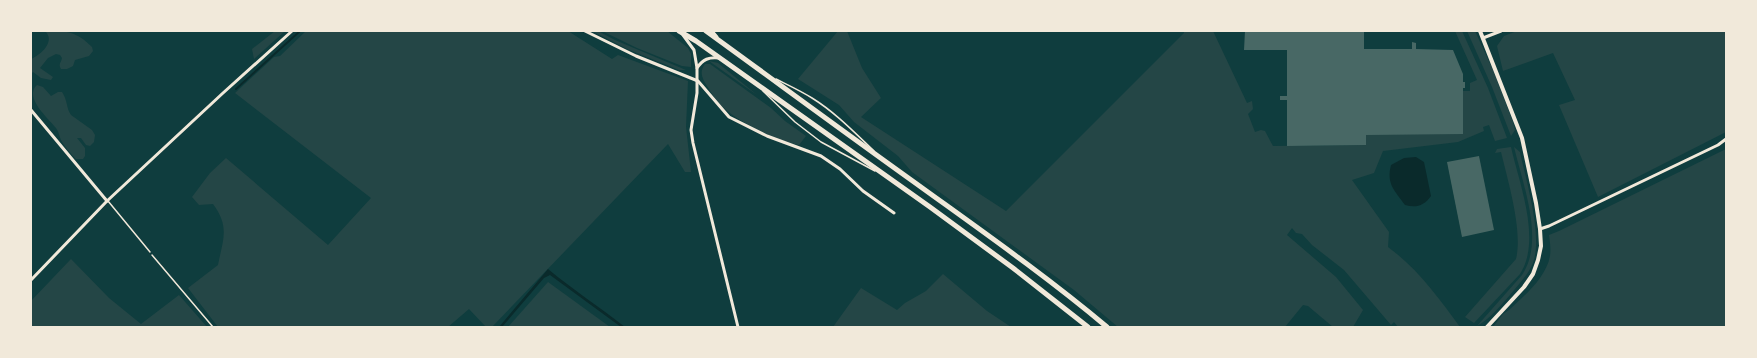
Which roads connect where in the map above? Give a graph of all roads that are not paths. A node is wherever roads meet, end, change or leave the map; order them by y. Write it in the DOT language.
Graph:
graph roads {
  1 [pos="292,31"];
  2 [pos="585,31"];
  3 [pos="706,31"];
  4 [pos="712,31"];
  5 [pos="1480,31"];
  6 [pos="1501,31"];
  7 [pos="681,32"];
  8 [pos="1483,38"];
  9 [pos="720,41"];
  10 [pos="721,58"];
  11 [pos="698,68"];
  12 [pos="770,76"];
  13 [pos="698,81"];
  14 [pos="753,81"];
  15 [pos="31,110"];
  16 [pos="1726,139"];
  17 [pos="886,162"];
  18 [pos="883,175"];
  19 [pos="108,201"];
  20 [pos="894,213"];
  21 [pos="1540,228"];
  22 [pos="150,252"];
  23 [pos="31,280"];
  24 [pos="738,327"];
  25 [pos="1088,327"];
  26 [pos="1107,327"];
  27 [pos="1487,327"];
  1 -- 19 [label="street"];
  2 -- 13 [label="street"];
  3 -- 9 [label="main road"];
  4 -- 9 [label="street"];
  5 -- 8 [label="street"];
  6 -- 8 [label="street"];
  7 -- 10 [label="main road"];
  7 -- 11 [label="street"];
  8 -- 21 [label="street"];
  9 -- 12 [label="main road"];
  10 -- 11 [label="street"];
  10 -- 14 [label="main road"];
  11 -- 13 [label="street"];
  12 -- 17 [label="main road"];
  12 -- 17 [label="lane"];
  13 -- 20 [label="street"];
  13 -- 24 [label="street"];
  14 -- 18 [label="main road"];
  14 -- 18 [label="lane"];
  15 -- 19 [label="street"];
  16 -- 21 [label="street"];
  17 -- 26 [label="main road"];
  18 -- 25 [label="main road"];
  19 -- 22 [label="lane"];
  19 -- 23 [label="street"];
  21 -- 27 [label="street"];
}
